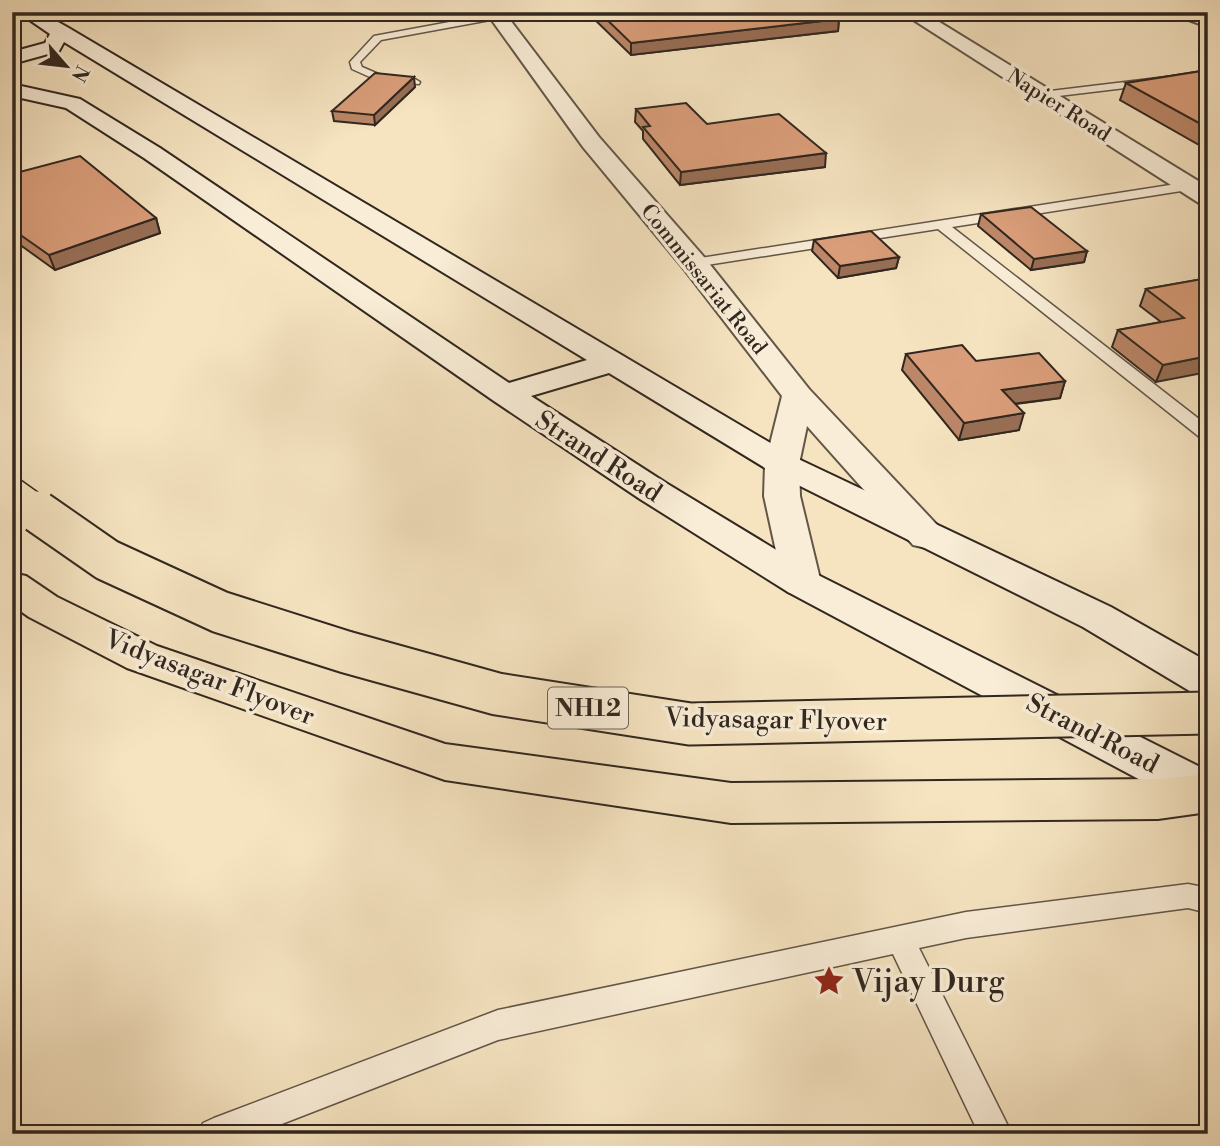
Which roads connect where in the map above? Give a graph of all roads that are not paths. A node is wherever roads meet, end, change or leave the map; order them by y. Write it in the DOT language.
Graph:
graph roads {
  1 [pos="27,12"];
  2 [pos="910,12"];
  3 [pos="1184,12"];
  4 [pos="496,14"];
  5 [pos="1208,22"];
  6 [pos="61,31"];
  7 [pos="12,58"];
  8 [pos="1208,75"];
  9 [pos="415,82"];
  10 [pos="12,90"];
  11 [pos="1042,95"];
  12 [pos="73,103"];
  13 [pos="108,103"];
  14 [pos="230,134"];
  15 [pos="174,144"];
  16 [pos="1189,186"];
  17 [pos="1208,198"];
  18 [pos="940,224"];
  19 [pos="694,262"];
  20 [pos="614,362"];
  21 [pos="505,394"];
  22 [pos="798,396"];
  23 [pos="1208,435"];
  24 [pos="782,464"];
  25 [pos="12,494"];
  26 [pos="926,536"];
  27 [pos="802,583"];
  28 [pos="12,586"];
  29 [pos="1208,682"];
  30 [pos="1208,713"];
  31 [pos="1208,793"];
  32 [pos="1208,901"];
  33 [pos="900,939"];
  34 [pos="214,1134"];
  35 [pos="996,1134"];
  1 -- 6 [label="main road"];
  2 -- 11 [label="main road, Napier Road"];
  3 -- 5 [label="main road"];
  4 -- 9 [label="lane"];
  4 -- 19 [label="main road, Commissariat Road"];
  6 -- 7 [label="main road"];
  6 -- 14 [label="main road"];
  8 -- 11 [label="lane"];
  10 -- 12 [label="main road, Strand Road"];
  11 -- 16 [label="main road, Napier Road"];
  12 -- 13 [label="main road"];
  12 -- 15 [label="main road, Strand Road"];
  14 -- 15 [label="main road"];
  14 -- 20 [label="main road"];
  15 -- 21 [label="main road, Strand Road"];
  16 -- 17 [label="main road, Napier Road"];
  16 -- 18 [label="lane"];
  18 -- 19 [label="lane"];
  18 -- 23 [label="lane"];
  19 -- 22 [label="main road, Commissariat Road"];
  20 -- 21 [label="main road"];
  20 -- 24 [label="main road"];
  21 -- 27 [label="main road, Strand Road"];
  22 -- 24 [label="main road"];
  22 -- 26 [label="main road, Commissariat Road"];
  24 -- 26 [label="main road"];
  24 -- 27 [label="main road"];
  25 -- 30 [label="highway, Vidyasagar Flyover / NH12, bridge"];
  26 -- 29 [label="main road"];
  27 -- 31 [label="main road, Strand Road"];
  28 -- 31 [label="highway, Vidyasagar Flyover"];
  32 -- 33 [label="lane"];
  33 -- 34 [label="lane"];
  33 -- 35 [label="lane"];
}
